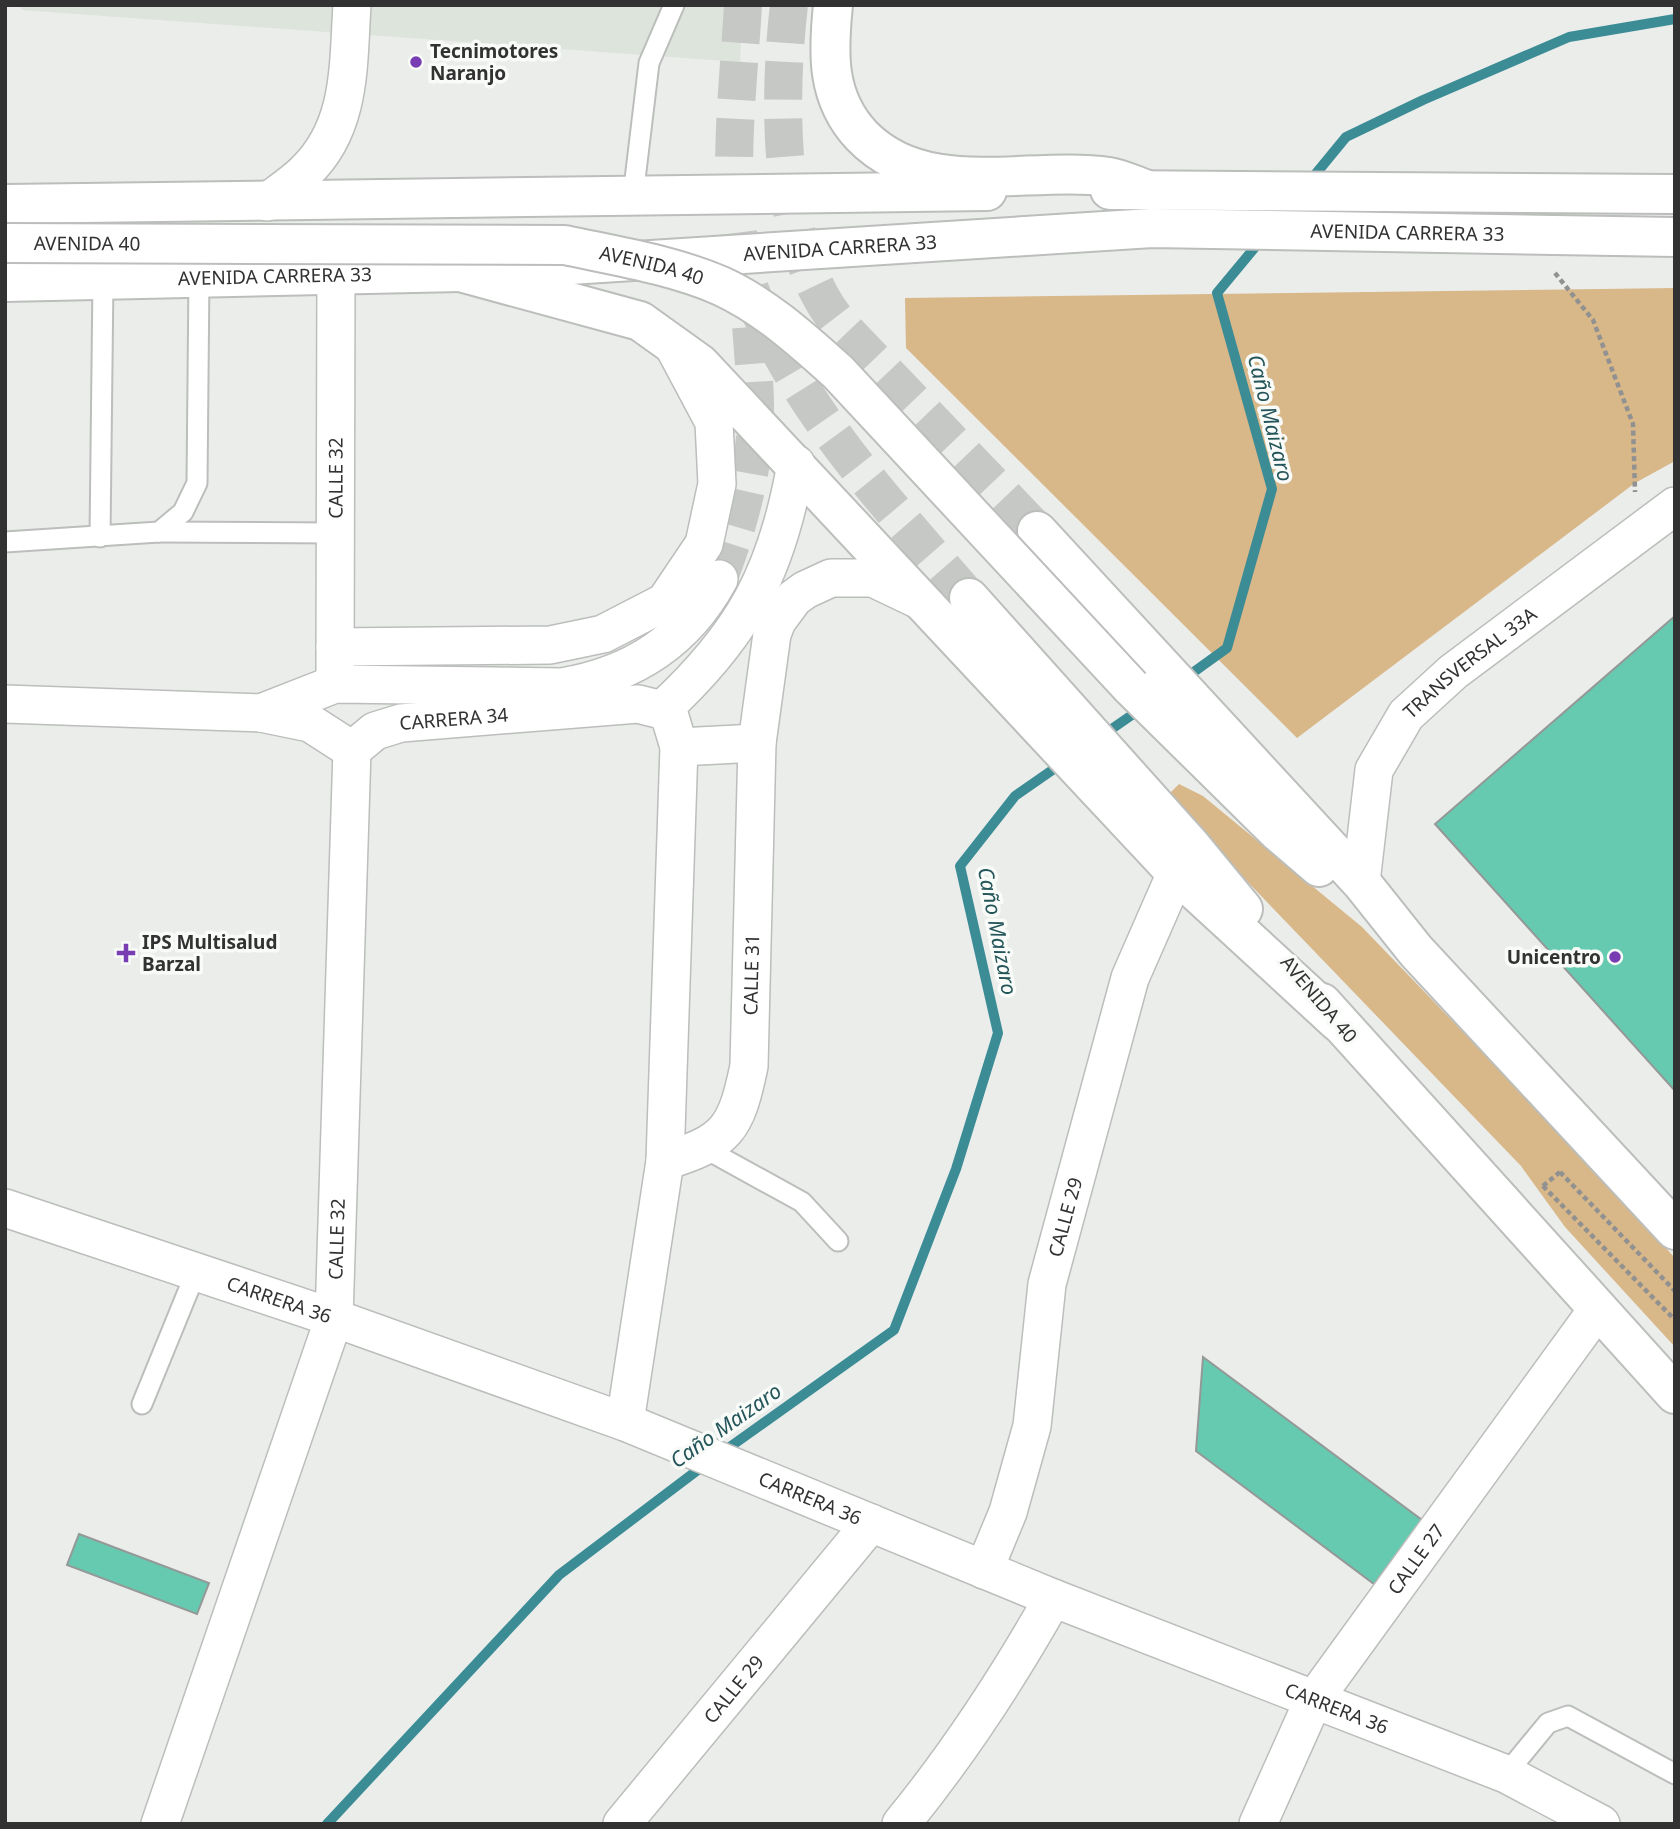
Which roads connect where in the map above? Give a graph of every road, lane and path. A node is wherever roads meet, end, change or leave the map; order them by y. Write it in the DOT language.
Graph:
graph roads {
  1 [pos="352,5"];
  2 [pos="674,5"];
  3 [pos="832,5"];
  4 [pos="1145,189"];
  5 [pos="1675,194"];
  6 [pos="634,197"];
  7 [pos="267,202"];
  8 [pos="5,204"];
  9 [pos="1523,235"];
  10 [pos="1675,237"];
  11 [pos="5,243"];
  12 [pos="637,261"];
  13 [pos="336,272"];
  14 [pos="460,272"];
  15 [pos="199,276"];
  16 [pos="103,279"];
  17 [pos="5,282"];
  18 [pos="671,341"];
  19 [pos="796,464"];
  20 [pos="1675,506"];
  21 [pos="1037,531"];
  22 [pos="159,532"];
  23 [pos="335,533"];
  24 [pos="1637,534"];
  25 [pos="100,537"];
  26 [pos="5,542"];
  27 [pos="719,579"];
  28 [pos="969,598"];
  29 [pos="927,605"];
  30 [pos="335,647"];
  31 [pos="335,684"];
  32 [pos="1040,703"];
  33 [pos="5,704"];
  34 [pos="662,710"];
  35 [pos="261,713"];
  36 [pos="1181,713"];
  37 [pos="757,743"];
  38 [pos="679,747"];
  39 [pos="352,750"];
  40 [pos="1108,776"];
  41 [pos="1176,873"];
  42 [pos="1361,882"];
  43 [pos="1416,951"];
  44 [pos="1338,1022"];
  45 [pos="1594,1145"];
  46 [pos="704,1148"];
  47 [pos="664,1161"];
  48 [pos="1560,1172"];
  49 [pos="1543,1186"];
  50 [pos="5,1208"];
  51 [pos="1509,1212"];
  52 [pos="1675,1230"];
  53 [pos="838,1241"];
  54 [pos="196,1272"];
  55 [pos="1675,1292"];
  56 [pos="1597,1310"];
  57 [pos="334,1318"];
  58 [pos="1675,1320"];
  59 [pos="1675,1394"];
  60 [pos="142,1405"];
  61 [pos="625,1422"];
  62 [pos="872,1523"];
  63 [pos="984,1570"];
  64 [pos="1053,1598"];
  65 [pos="1313,1701"];
  66 [pos="1507,1774"];
  67 [pos="1675,1774"];
  68 [pos="160,1824"];
  69 [pos="622,1824"];
  70 [pos="901,1824"];
  71 [pos="1258,1824"];
  72 [pos="1601,1824"];
  1 -- 7 [label="street"];
  2 -- 6 [label="lane"];
  3 -- 4 [label="main road"];
  4 -- 5 [label="main road"];
  4 -- 6 [label="main road"];
  6 -- 7 [label="main road"];
  7 -- 8 [label="main road"];
  9 -- 10 [label="main road, AVENIDA CARRERA 33"];
  9 -- 12 [label="main road, AVENIDA CARRERA 33"];
  9 -- 24 [label="path"];
  11 -- 12 [label="main road, AVENIDA 40, bridge"];
  12 -- 14 [label="main road, AVENIDA CARRERA 33"];
  12 -- 36 [label="main road, AVENIDA 40, bridge"];
  13 -- 14 [label="main road, AVENIDA CARRERA 33"];
  13 -- 15 [label="main road, AVENIDA CARRERA 33"];
  13 -- 23 [label="street, CALLE 32"];
  14 -- 18 [label="main road"];
  15 -- 16 [label="main road, AVENIDA CARRERA 33"];
  15 -- 22 [label="lane"];
  16 -- 17 [label="main road, AVENIDA CARRERA 33"];
  16 -- 25 [label="lane"];
  18 -- 19 [label="main road"];
  18 -- 30 [label="street"];
  19 -- 29 [label="main road"];
  19 -- 34 [label="street"];
  20 -- 24 [label="street, TRANSVERSAL 33A"];
  21 -- 36 [label="main road"];
  22 -- 23 [label="lane"];
  22 -- 25 [label="lane"];
  23 -- 30 [label="street, CALLE 32"];
  24 -- 42 [label="street, TRANSVERSAL 33A"];
  25 -- 26 [label="lane"];
  27 -- 31 [label="street"];
  28 -- 32 [label="main road"];
  29 -- 32 [label="main road"];
  29 -- 37 [label="street, CALLE 31"];
  30 -- 31 [label="street, CALLE 32"];
  31 -- 35 [label="street"];
  32 -- 40 [label="main road"];
  33 -- 35 [label="street"];
  34 -- 38 [label="street"];
  34 -- 39 [label="street, CARRERA 34"];
  35 -- 39 [label="street"];
  36 -- 42 [label="main road"];
  36 -- 43 [label="main road"];
  37 -- 38 [label="street"];
  37 -- 46 [label="street, CALLE 31"];
  38 -- 47 [label="street"];
  39 -- 57 [label="street, CALLE 32"];
  40 -- 41 [label="main road"];
  40 -- 44 [label="main road, AVENIDA 40"];
  41 -- 44 [label="main road"];
  41 -- 63 [label="street, CALLE 29"];
  42 -- 43 [label="main road"];
  43 -- 45 [label="main road"];
  44 -- 51 [label="main road, AVENIDA 40"];
  45 -- 48 [label="path"];
  45 -- 52 [label="main road"];
  46 -- 47 [label="street, CALLE 31"];
  46 -- 53 [label="lane"];
  47 -- 61 [label="street"];
  48 -- 49 [label="path"];
  48 -- 55 [label="path"];
  49 -- 51 [label="path"];
  49 -- 58 [label="path"];
  50 -- 54 [label="street, CARRERA 36"];
  51 -- 56 [label="main road, AVENIDA 40"];
  54 -- 57 [label="street, CARRERA 36"];
  54 -- 60 [label="lane"];
  56 -- 59 [label="main road, AVENIDA 40"];
  56 -- 65 [label="street, CALLE 27"];
  57 -- 61 [label="street, CARRERA 36"];
  57 -- 68 [label="street, CALLE 32"];
  61 -- 62 [label="street, CARRERA 36"];
  62 -- 63 [label="street, CARRERA 36"];
  62 -- 69 [label="street, CALLE 29"];
  63 -- 64 [label="street, CARRERA 36"];
  64 -- 65 [label="street, CARRERA 36"];
  64 -- 70 [label="street"];
  65 -- 66 [label="street, CARRERA 36"];
  65 -- 71 [label="street, CALLE 27"];
  66 -- 67 [label="lane"];
  66 -- 72 [label="street, CARRERA 36"];
}
